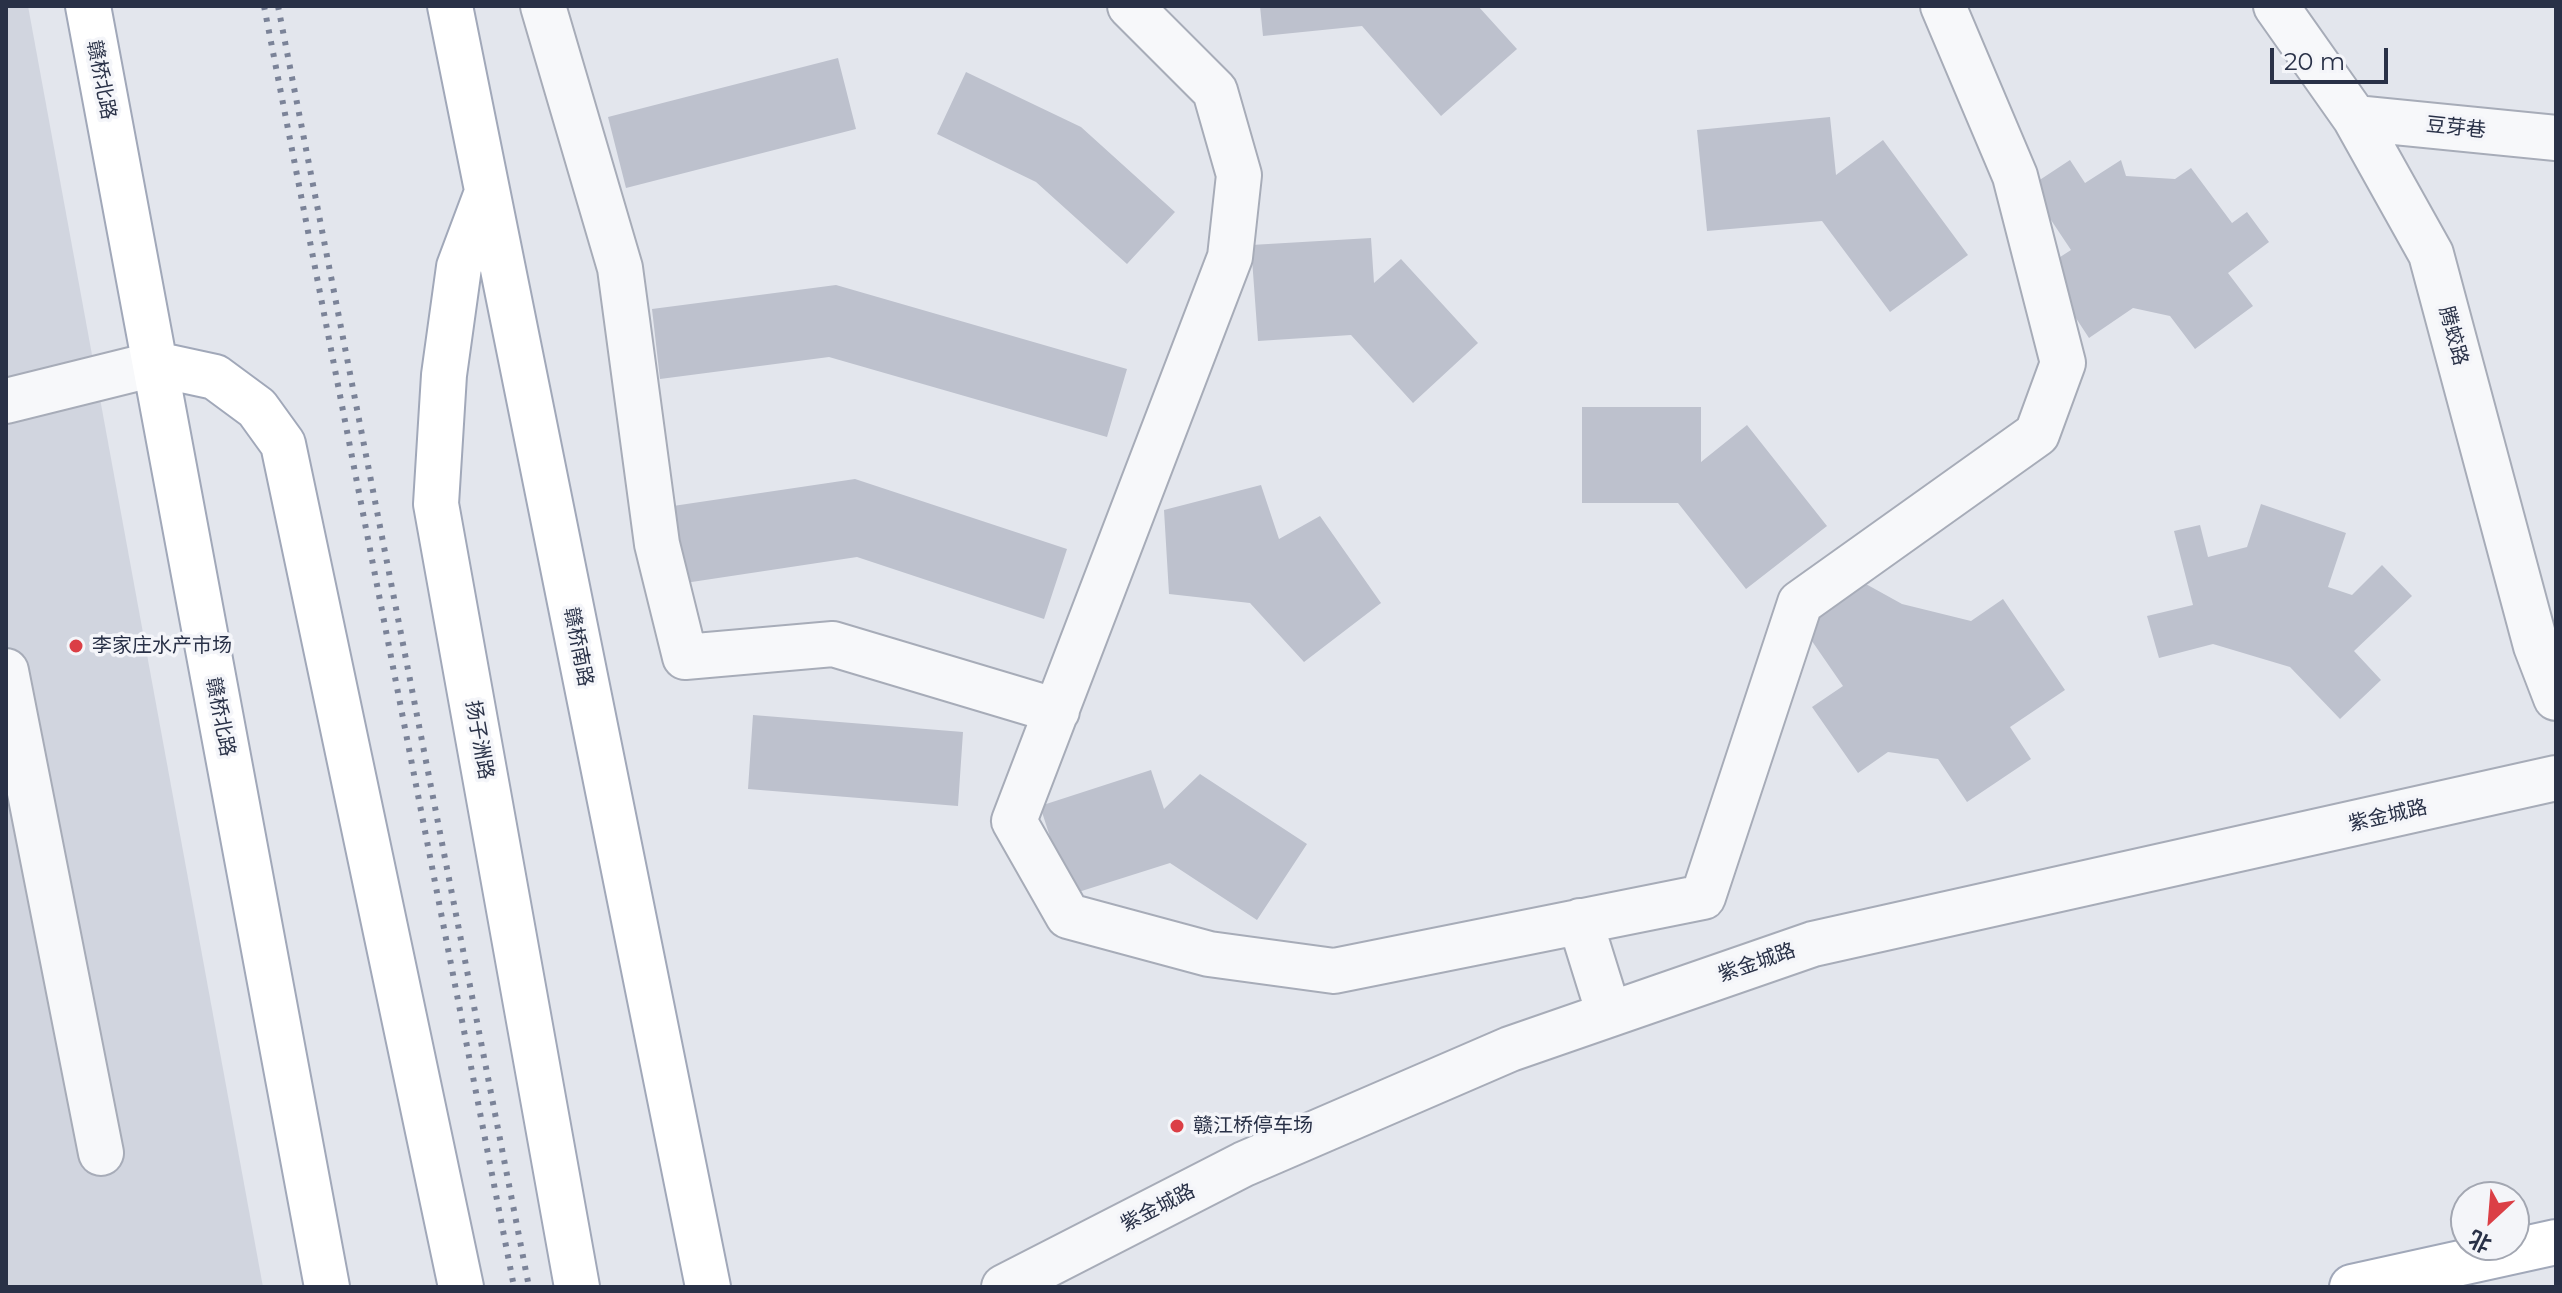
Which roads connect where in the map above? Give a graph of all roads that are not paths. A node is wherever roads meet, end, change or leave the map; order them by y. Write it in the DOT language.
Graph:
graph roads {
  1 [pos="88,6"];
  2 [pos="450,6"];
  3 [pos="543,6"];
  4 [pos="1130,6"];
  5 [pos="1943,6"];
  6 [pos="2276,6"];
  7 [pos="2355,118"];
  8 [pos="2556,138"];
  9 [pos="486,195"];
  10 [pos="155,364"];
  11 [pos="6,401"];
  12 [pos="6,671"];
  13 [pos="2556,698"];
  14 [pos="1057,711"];
  15 [pos="2556,778"];
  16 [pos="1580,921"];
  17 [pos="1609,1014"];
  18 [pos="101,1153"];
  19 [pos="2556,1242"];
  20 [pos="327,1287"];
  21 [pos="461,1287"];
  22 [pos="577,1287"];
  23 [pos="708,1287"];
  24 [pos="1004,1287"];
  25 [pos="2352,1287"];
  1 -- 10 [label="main road, 赣桥北路"];
  2 -- 9 [label="main road, 赣桥南路"];
  3 -- 14 [label="street"];
  4 -- 14 [label="street"];
  5 -- 16 [label="street"];
  6 -- 7 [label="street, 腾蛟路"];
  7 -- 8 [label="street, 豆芽巷"];
  7 -- 13 [label="street, 腾蛟路"];
  9 -- 22 [label="main road, 扬子洲路"];
  9 -- 23 [label="main road, 赣桥南路"];
  10 -- 11 [label="street"];
  10 -- 20 [label="main road, 赣桥北路"];
  10 -- 21 [label="main road"];
  12 -- 18 [label="street"];
  14 -- 16 [label="street"];
  15 -- 17 [label="street, 紫金城路"];
  16 -- 17 [label="street"];
  17 -- 24 [label="street, 紫金城路"];
  19 -- 25 [label="main road"];
}
